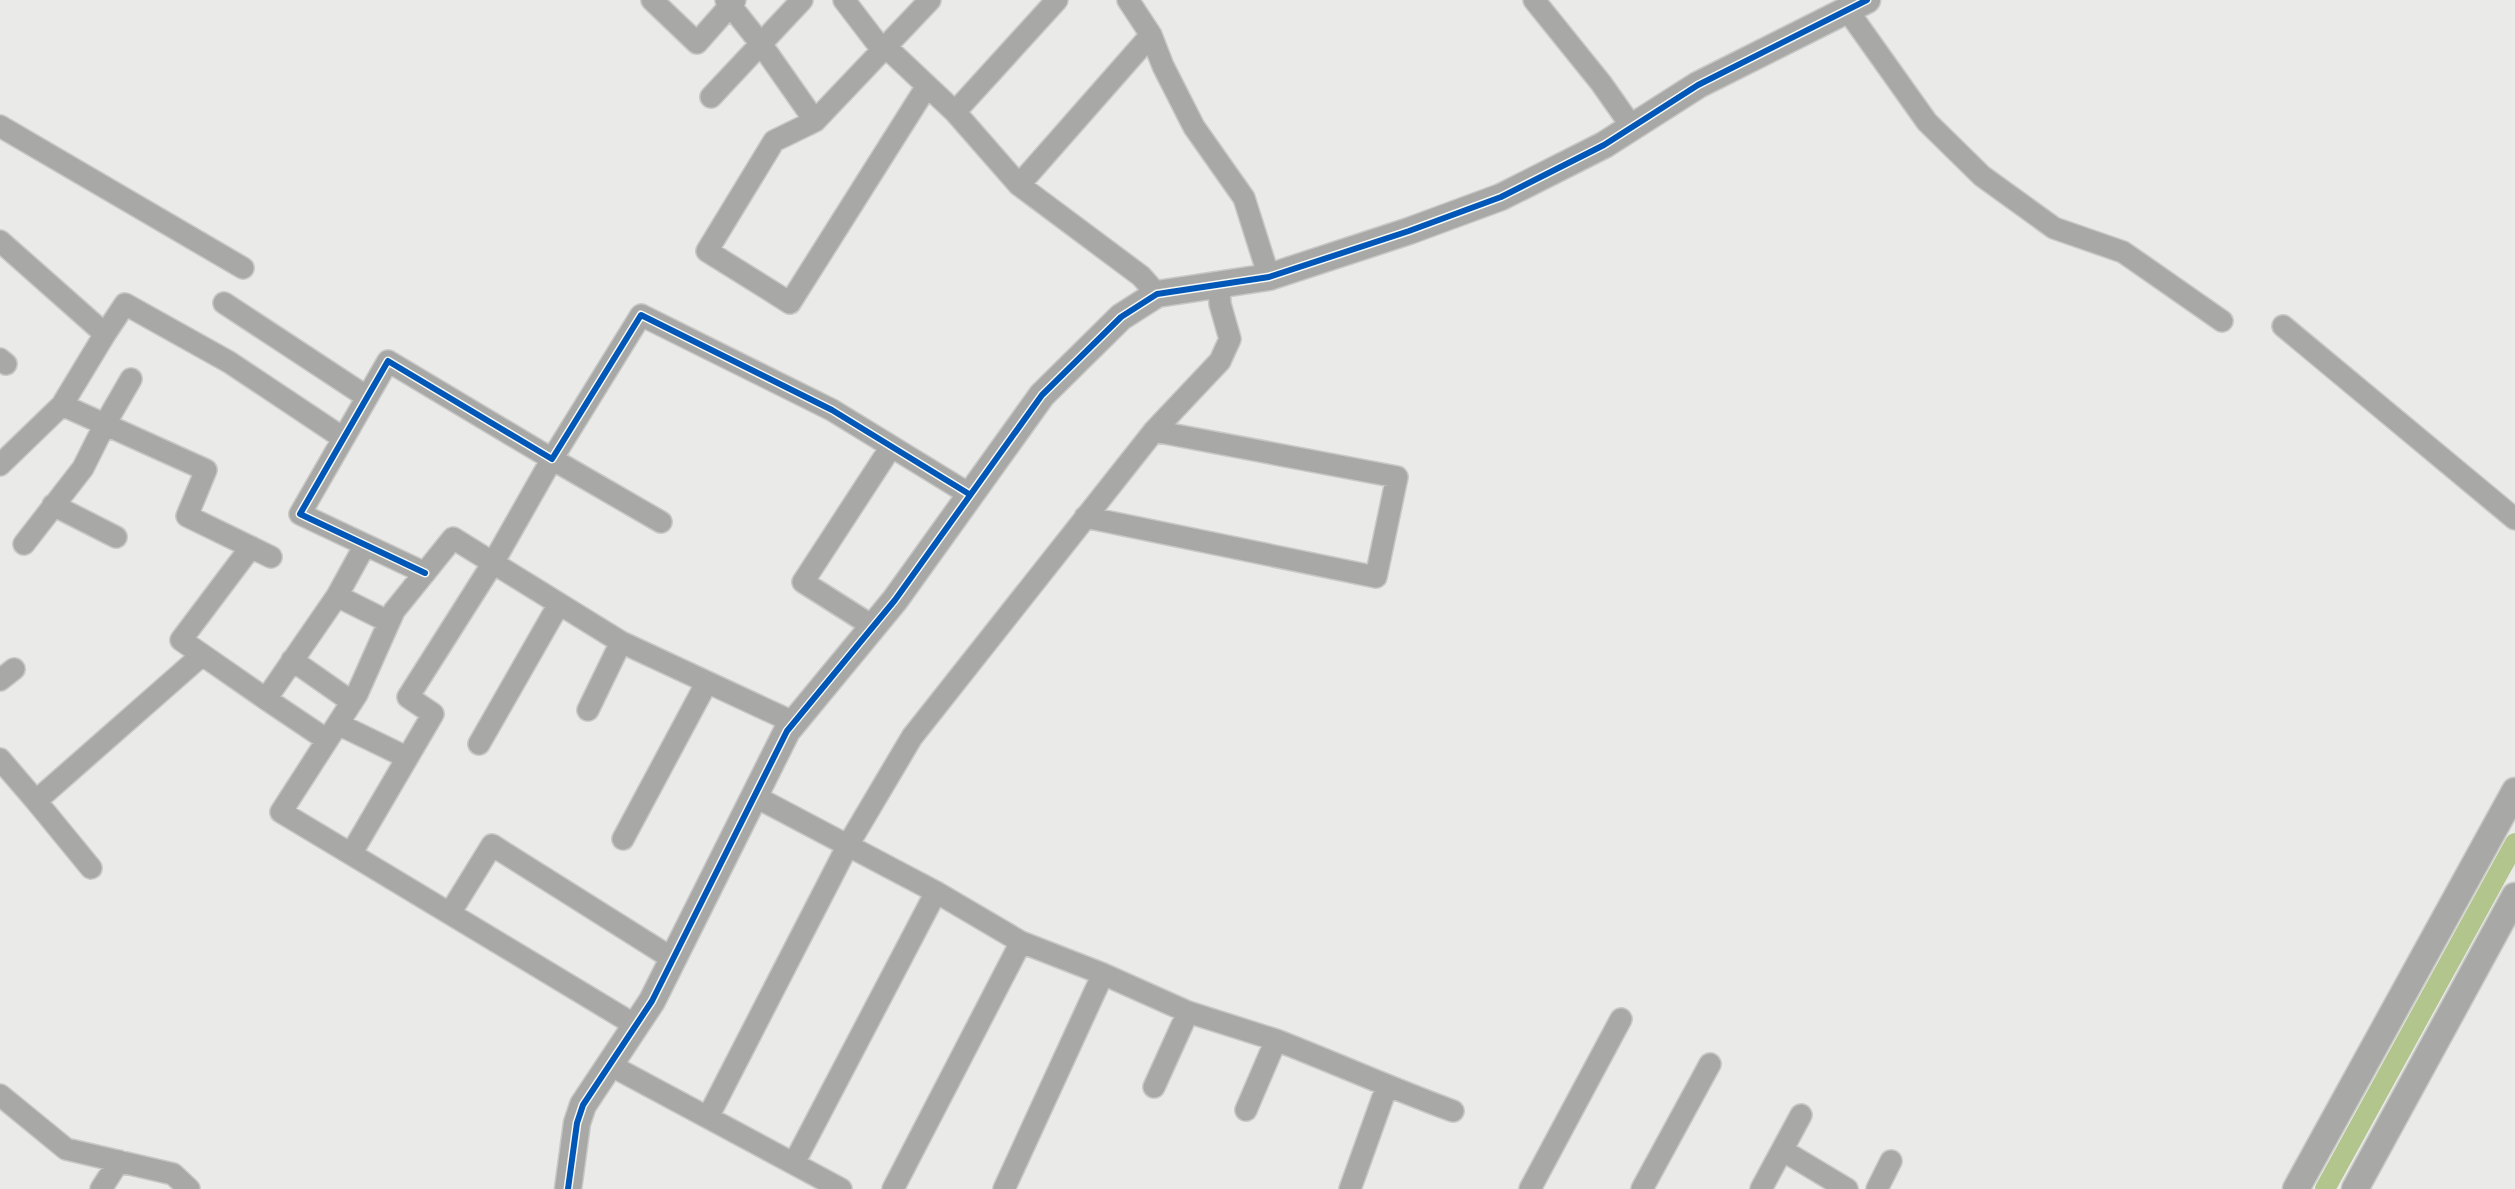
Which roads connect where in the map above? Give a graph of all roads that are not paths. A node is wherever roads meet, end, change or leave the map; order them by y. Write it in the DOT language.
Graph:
graph roads {
  1 [pos="652,0"];
  2 [pos="802,0"];
  3 [pos="844,0"];
  4 [pos="930,0"];
  5 [pos="1057,0"];
  6 [pos="1128,0"];
  7 [pos="1534,0"];
  8 [pos="730,1"];
  9 [pos="1858,5"];
  10 [pos="1151,35"];
  11 [pos="761,44"];
  12 [pos="884,49"];
  13 [pos="927,86"];
  14 [pos="711,97"];
  15 [pos="955,112"];
  16 [pos="815,121"];
  17 [pos="0,126"];
  18 [pos="1632,127"];
  19 [pos="1020,185"];
  20 [pos="0,240"];
  21 [pos="243,268"];
  22 [pos="1269,277"];
  23 [pos="1219,284"];
  24 [pos="1157,294"];
  25 [pos="224,303"];
  26 [pos="2222,321"];
  27 [pos="2283,326"];
  28 [pos="105,334"];
  29 [pos="131,379"];
  30 [pos="367,397"];
  31 [pos="62,405"];
  32 [pos="105,424"];
  33 [pos="1154,431"];
  34 [pos="343,438"];
  35 [pos="892,447"];
  36 [pos="552,459"];
  37 [pos="0,465"];
  38 [pos="969,494"];
  39 [pos="53,505"];
  40 [pos="1085,518"];
  41 [pos="2515,519"];
  42 [pos="661,522"];
  43 [pos="116,537"];
  44 [pos="24,544"];
  45 [pos="365,545"];
  46 [pos="251,547"];
  47 [pos="271,557"];
  48 [pos="493,562"];
  49 [pos="425,573"];
  50 [pos="337,596"];
  51 [pos="559,604"];
  52 [pos="389,622"];
  53 [pos="874,627"];
  54 [pos="621,642"];
  55 [pos="202,655"];
  56 [pos="292,660"];
  57 [pos="707,682"];
  58 [pos="266,699"];
  59 [pos="352,702"];
  60 [pos="588,710"];
  61 [pos="795,723"];
  62 [pos="332,732"];
  63 [pos="479,744"];
  64 [pos="406,757"];
  65 [pos="0,759"];
  66 [pos="2515,791"];
  67 [pos="754,796"];
  68 [pos="36,800"];
  69 [pos="622,838"];
  70 [pos="848,845"];
  71 [pos="351,854"];
  72 [pos="91,868"];
  73 [pos="936,892"];
  74 [pos="2515,896"];
  75 [pos="450,913"];
  76 [pos="1021,942"];
  77 [pos="672,959"];
  78 [pos="1103,974"];
  79 [pos="1188,1012"];
  80 [pos="1621,1019"];
  81 [pos="635,1025"];
  82 [pos="1276,1040"];
  83 [pos="1710,1064"];
  84 [pos="610,1065"];
  85 [pos="1387,1086"];
  86 [pos="1154,1087"];
  87 [pos="0,1095"];
  88 [pos="1246,1110"];
  89 [pos="1453,1111"];
  90 [pos="1801,1115"];
  91 [pos="708,1117"];
  92 [pos="1782,1150"];
  93 [pos="119,1161"];
  94 [pos="1891,1161"];
  95 [pos="794,1163"];
  96 [pos="101,1189"];
  97 [pos="189,1189"];
  98 [pos="568,1189"];
  99 [pos="842,1189"];
  100 [pos="893,1189"];
  101 [pos="1004,1189"];
  102 [pos="1350,1189"];
  103 [pos="1532,1189"];
  104 [pos="1642,1189"];
  105 [pos="1761,1189"];
  106 [pos="1848,1189"];
  107 [pos="1877,1189"];
  108 [pos="2296,1189"];
  109 [pos="2355,1189"];
  1 -- 8 [label="street"];
  2 -- 11 [label="street"];
  3 -- 12 [label="street"];
  4 -- 12 [label="street"];
  5 -- 15 [label="street"];
  6 -- 10 [label="street"];
  7 -- 18 [label="street"];
  8 -- 11 [label="street"];
  9 -- 18 [label="street"];
  9 -- 26 [label="street"];
  10 -- 19 [label="street"];
  10 -- 22 [label="street"];
  11 -- 14 [label="street"];
  11 -- 16 [label="street"];
  12 -- 13 [label="street"];
  12 -- 16 [label="street"];
  13 -- 15 [label="street"];
  13 -- 16 [label="street"];
  15 -- 19 [label="street"];
  17 -- 21 [label="street"];
  18 -- 22 [label="street"];
  19 -- 24 [label="street"];
  20 -- 28 [label="street"];
  22 -- 23 [label="street"];
  23 -- 24 [label="street"];
  23 -- 33 [label="street"];
  24 -- 38 [label="street"];
  25 -- 30 [label="street"];
  27 -- 41 [label="street"];
  28 -- 31 [label="street"];
  28 -- 34 [label="street"];
  29 -- 32 [label="street"];
  30 -- 34 [label="street"];
  30 -- 36 [label="street"];
  31 -- 32 [label="street"];
  31 -- 37 [label="street"];
  32 -- 39 [label="street"];
  32 -- 46 [label="street"];
  33 -- 40 [label="street"];
  33 -- 40 [label="street"];
  34 -- 45 [label="street"];
  35 -- 36 [label="street"];
  35 -- 38 [label="street"];
  35 -- 53 [label="street"];
  36 -- 42 [label="street"];
  36 -- 48 [label="street"];
  38 -- 53 [label="street"];
  39 -- 43 [label="street"];
  39 -- 44 [label="street"];
  40 -- 70 [label="street"];
  45 -- 49 [label="street"];
  45 -- 50 [label="street"];
  46 -- 47 [label="street"];
  46 -- 55 [label="street"];
  48 -- 49 [label="street"];
  48 -- 51 [label="street"];
  48 -- 64 [label="street"];
  49 -- 52 [label="street"];
  50 -- 52 [label="street"];
  50 -- 56 [label="street"];
  51 -- 54 [label="street"];
  51 -- 63 [label="street"];
  52 -- 59 [label="street"];
  53 -- 61 [label="street"];
  54 -- 57 [label="street"];
  54 -- 60 [label="street"];
  55 -- 58 [label="street"];
  55 -- 68 [label="street"];
  56 -- 58 [label="street"];
  56 -- 59 [label="street"];
  57 -- 61 [label="street"];
  57 -- 69 [label="street"];
  58 -- 62 [label="street"];
  59 -- 62 [label="street"];
  61 -- 67 [label="street"];
  62 -- 64 [label="street"];
  62 -- 71 [label="street"];
  64 -- 71 [label="street"];
  65 -- 68 [label="street"];
  66 -- 108 [label="street"];
  67 -- 70 [label="street"];
  67 -- 77 [label="street"];
  68 -- 72 [label="street"];
  70 -- 73 [label="street"];
  70 -- 91 [label="street"];
  71 -- 75 [label="street"];
  73 -- 76 [label="street"];
  73 -- 95 [label="street"];
  74 -- 109 [label="street"];
  75 -- 77 [label="street"];
  75 -- 81 [label="street"];
  76 -- 78 [label="street"];
  76 -- 100 [label="street"];
  77 -- 81 [label="street"];
  78 -- 79 [label="street"];
  78 -- 101 [label="street"];
  79 -- 82 [label="street"];
  79 -- 86 [label="street"];
  80 -- 103 [label="street"];
  81 -- 84 [label="street"];
  82 -- 85 [label="street"];
  82 -- 88 [label="street"];
  83 -- 104 [label="street"];
  84 -- 91 [label="street"];
  84 -- 98 [label="street"];
  85 -- 89 [label="street"];
  85 -- 102 [label="street"];
  87 -- 93 [label="street"];
  90 -- 92 [label="street"];
  91 -- 95 [label="street"];
  92 -- 105 [label="street"];
  92 -- 106 [label="street"];
  93 -- 96 [label="street"];
  93 -- 97 [label="street"];
  94 -- 107 [label="street"];
  95 -- 99 [label="street"];
}
